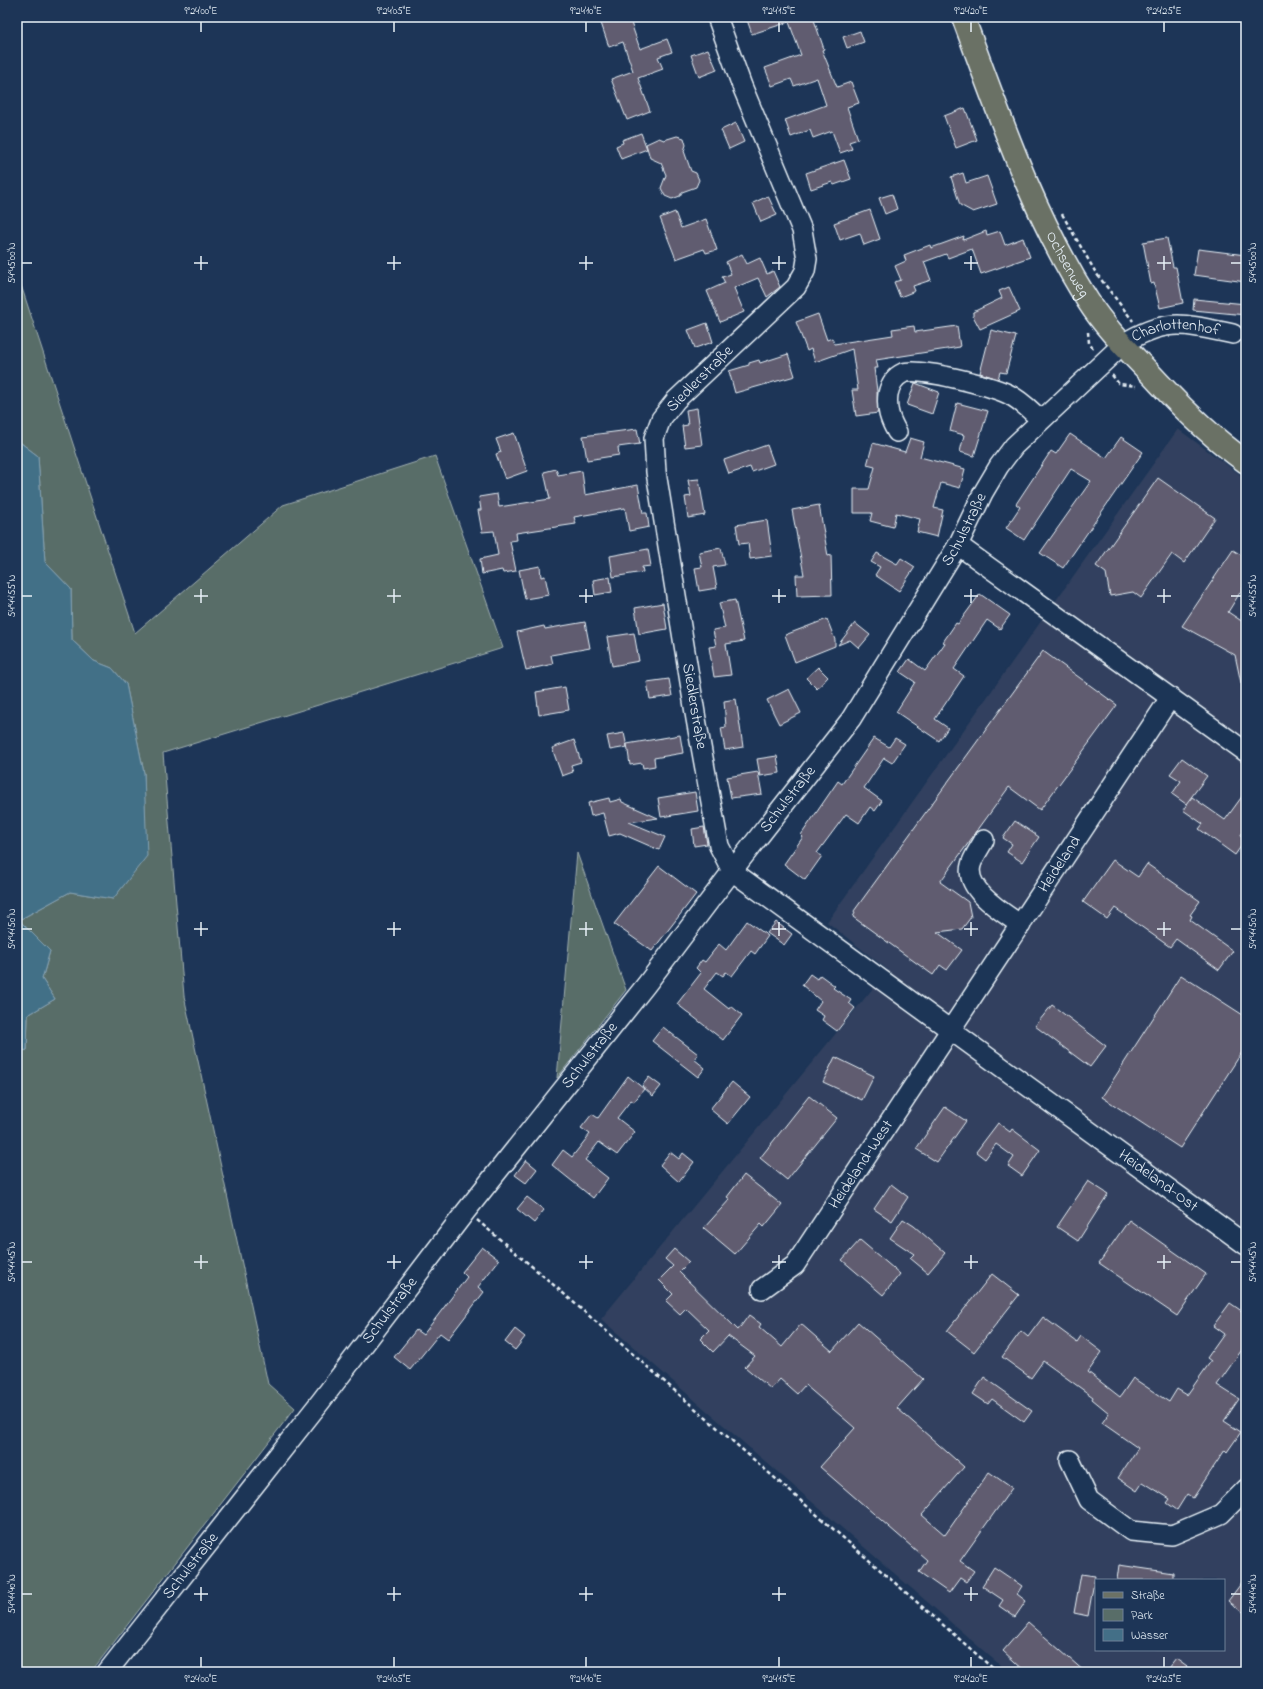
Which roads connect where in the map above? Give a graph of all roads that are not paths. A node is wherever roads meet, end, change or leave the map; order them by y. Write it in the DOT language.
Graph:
graph roads {
  1 [pos="717,17"];
  2 [pos="963,17"];
  3 [pos="1233,334"];
  4 [pos="1122,344"];
  5 [pos="1041,420"];
  6 [pos="897,432"];
  7 [pos="1246,462"];
  8 [pos="958,545"];
  9 [pos="1170,698"];
  10 [pos="1246,752"];
  11 [pos="984,840"];
  12 [pos="732,871"];
  13 [pos="1020,925"];
  14 [pos="950,1031"];
  15 [pos="1246,1245"];
  16 [pos="762,1288"];
  17 [pos="1070,1460"];
  18 [pos="1246,1489"];
  19 [pos="108,1672"];
  1 -- 12 [label="street, Siedlerstraße"];
  2 -- 4 [label="main road, Ochsenweg"];
  3 -- 4 [label="street, Charlottenhof"];
  4 -- 5 [label="street, Schulstraße"];
  4 -- 7 [label="main road, Ochsenweg"];
  5 -- 6 [label="street"];
  5 -- 8 [label="street, Schulstraße"];
  8 -- 9 [label="street"];
  8 -- 12 [label="street, Schulstraße"];
  9 -- 10 [label="street"];
  9 -- 13 [label="street, Heideland"];
  11 -- 13 [label="street"];
  12 -- 14 [label="street"];
  12 -- 19 [label="street, Schulstraße"];
  13 -- 14 [label="street, Heideland"];
  14 -- 15 [label="street, Heideland-Ost"];
  14 -- 16 [label="street, Heideland-West"];
  17 -- 18 [label="street"];
}
